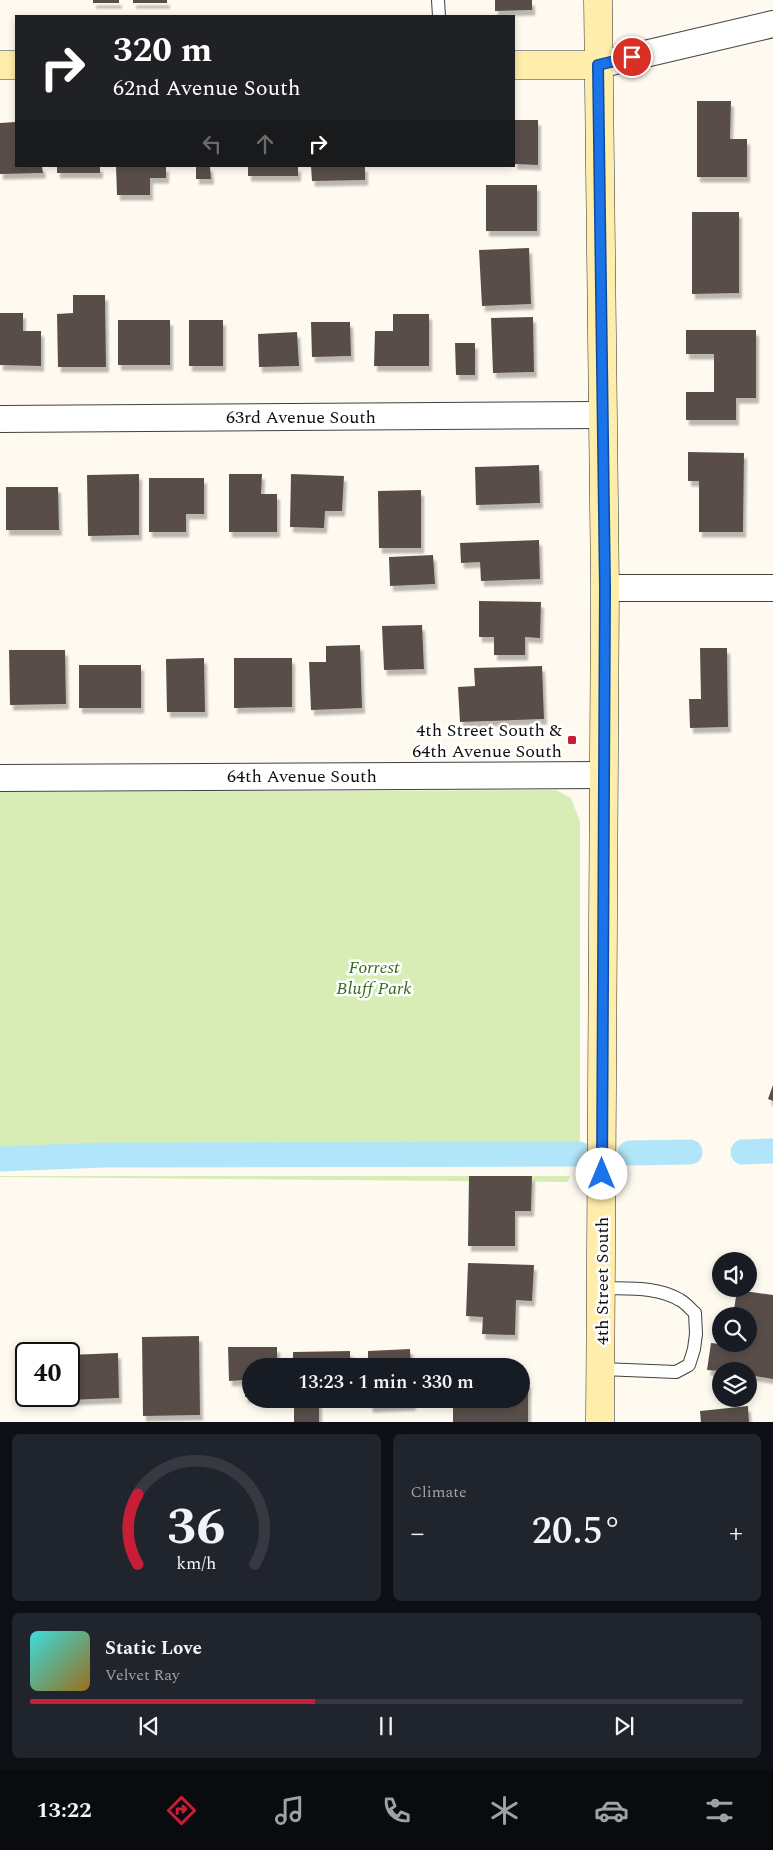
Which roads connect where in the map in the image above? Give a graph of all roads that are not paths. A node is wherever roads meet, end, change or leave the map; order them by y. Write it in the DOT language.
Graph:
graph roads {
  1 [pos="438,0"];
  2 [pos="598,0"];
  3 [pos="439,15"];
  4 [pos="773,24"];
  5 [pos="0,65"];
  6 [pos="15,65"];
  7 [pos="515,65"];
  8 [pos="598,65"];
  9 [pos="602,415"];
  10 [pos="0,419"];
  11 [pos="605,588"];
  12 [pos="773,588"];
  13 [pos="604,775"];
  14 [pos="0,778"];
  15 [pos="602,1288"];
  16 [pos="602,1369"];
  17 [pos="600,1422"];
  1 -- 3 [label="lane"];
  2 -- 8 [label="street, 4th Street South"];
  4 -- 8 [label="street"];
  5 -- 6 [label="street"];
  7 -- 8 [label="street"];
  8 -- 9 [label="street, 4th Street South"];
  9 -- 10 [label="street, 63rd Avenue South"];
  9 -- 11 [label="street, 4th Street South"];
  11 -- 12 [label="street"];
  11 -- 13 [label="street, 4th Street South"];
  13 -- 14 [label="street, 64th Avenue South"];
  13 -- 15 [label="street, 4th Street South"];
  15 -- 16 [label="street, 4th Street South"];
  15 -- 16 [label="lane"];
  16 -- 17 [label="street, 4th Street South"];
}
